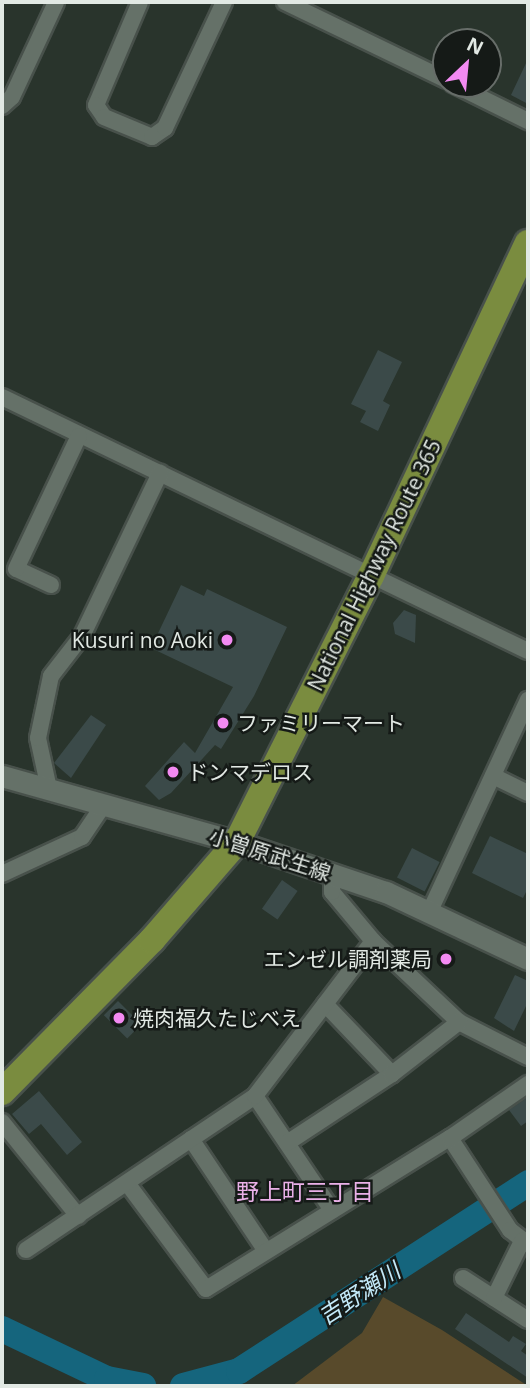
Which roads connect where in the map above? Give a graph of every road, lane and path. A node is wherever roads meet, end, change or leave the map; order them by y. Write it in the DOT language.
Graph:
graph roads {
  1 [pos="56,2"];
  2 [pos="141,2"];
  3 [pos="225,2"];
  4 [pos="285,2"];
  5 [pos="432,73"];
  6 [pos="481,98"];
  7 [pos="2,106"];
  8 [pos="528,121"];
  9 [pos="528,243"];
  10 [pos="2,397"];
  11 [pos="79,436"];
  12 [pos="160,473"];
  13 [pos="371,576"];
  14 [pos="51,585"];
  15 [pos="528,651"];
  16 [pos="528,700"];
  17 [pos="2,776"];
  18 [pos="493,776"];
  19 [pos="49,789"];
  20 [pos="528,793"];
  21 [pos="104,804"];
  22 [pos="237,842"];
  23 [pos="2,874"];
  24 [pos="332,874"];
  25 [pos="429,913"];
  26 [pos="373,941"];
  27 [pos="528,959"];
  28 [pos="325,1004"];
  29 [pos="459,1022"];
  30 [pos="528,1057"];
  31 [pos="392,1073"];
  32 [pos="528,1084"];
  33 [pos="2,1092"];
  34 [pos="255,1096"];
  35 [pos="2,1122"];
  36 [pos="450,1138"];
  37 [pos="191,1139"];
  38 [pos="287,1143"];
  39 [pos="127,1183"];
  40 [pos="332,1210"];
  41 [pos="78,1216"];
  42 [pos="520,1238"];
  43 [pos="26,1250"];
  44 [pos="266,1251"];
  45 [pos="463,1278"];
  46 [pos="494,1298"];
  47 [pos="528,1320"];
  1 -- 7 [label="street"];
  2 -- 3 [label="street"];
  4 -- 5 [label="street"];
  6 -- 8 [label="street"];
  9 -- 13 [label="highway, National Highway Route 365"];
  10 -- 11 [label="street"];
  11 -- 12 [label="street"];
  11 -- 14 [label="street"];
  12 -- 13 [label="street"];
  12 -- 19 [label="street"];
  13 -- 15 [label="street"];
  13 -- 22 [label="highway, National Highway Route 365"];
  16 -- 18 [label="street"];
  17 -- 19 [label="main road, 小曽原武生線"];
  18 -- 20 [label="street"];
  18 -- 25 [label="street"];
  19 -- 21 [label="main road, 小曽原武生線"];
  21 -- 22 [label="main road, 小曽原武生線"];
  21 -- 23 [label="street"];
  22 -- 24 [label="main road, 小曽原武生線"];
  22 -- 33 [label="highway, National Highway Route 365"];
  24 -- 25 [label="main road, 小曽原武生線"];
  24 -- 26 [label="street"];
  25 -- 27 [label="main road, 小曽原武生線"];
  26 -- 28 [label="street"];
  26 -- 29 [label="street"];
  28 -- 31 [label="street"];
  28 -- 34 [label="street"];
  29 -- 30 [label="street"];
  29 -- 31 [label="street"];
  31 -- 38 [label="street"];
  32 -- 36 [label="street"];
  34 -- 37 [label="street"];
  34 -- 38 [label="street"];
  35 -- 41 [label="street"];
  36 -- 40 [label="street"];
  36 -- 42 [label="street"];
  37 -- 39 [label="street"];
  37 -- 44 [label="street"];
  38 -- 40 [label="street"];
  39 -- 41 [label="street"];
  39 -- 44 [label="street"];
  40 -- 44 [label="street"];
  41 -- 43 [label="street"];
  42 -- 46 [label="street"];
  45 -- 46 [label="street"];
  46 -- 47 [label="street"];
}
